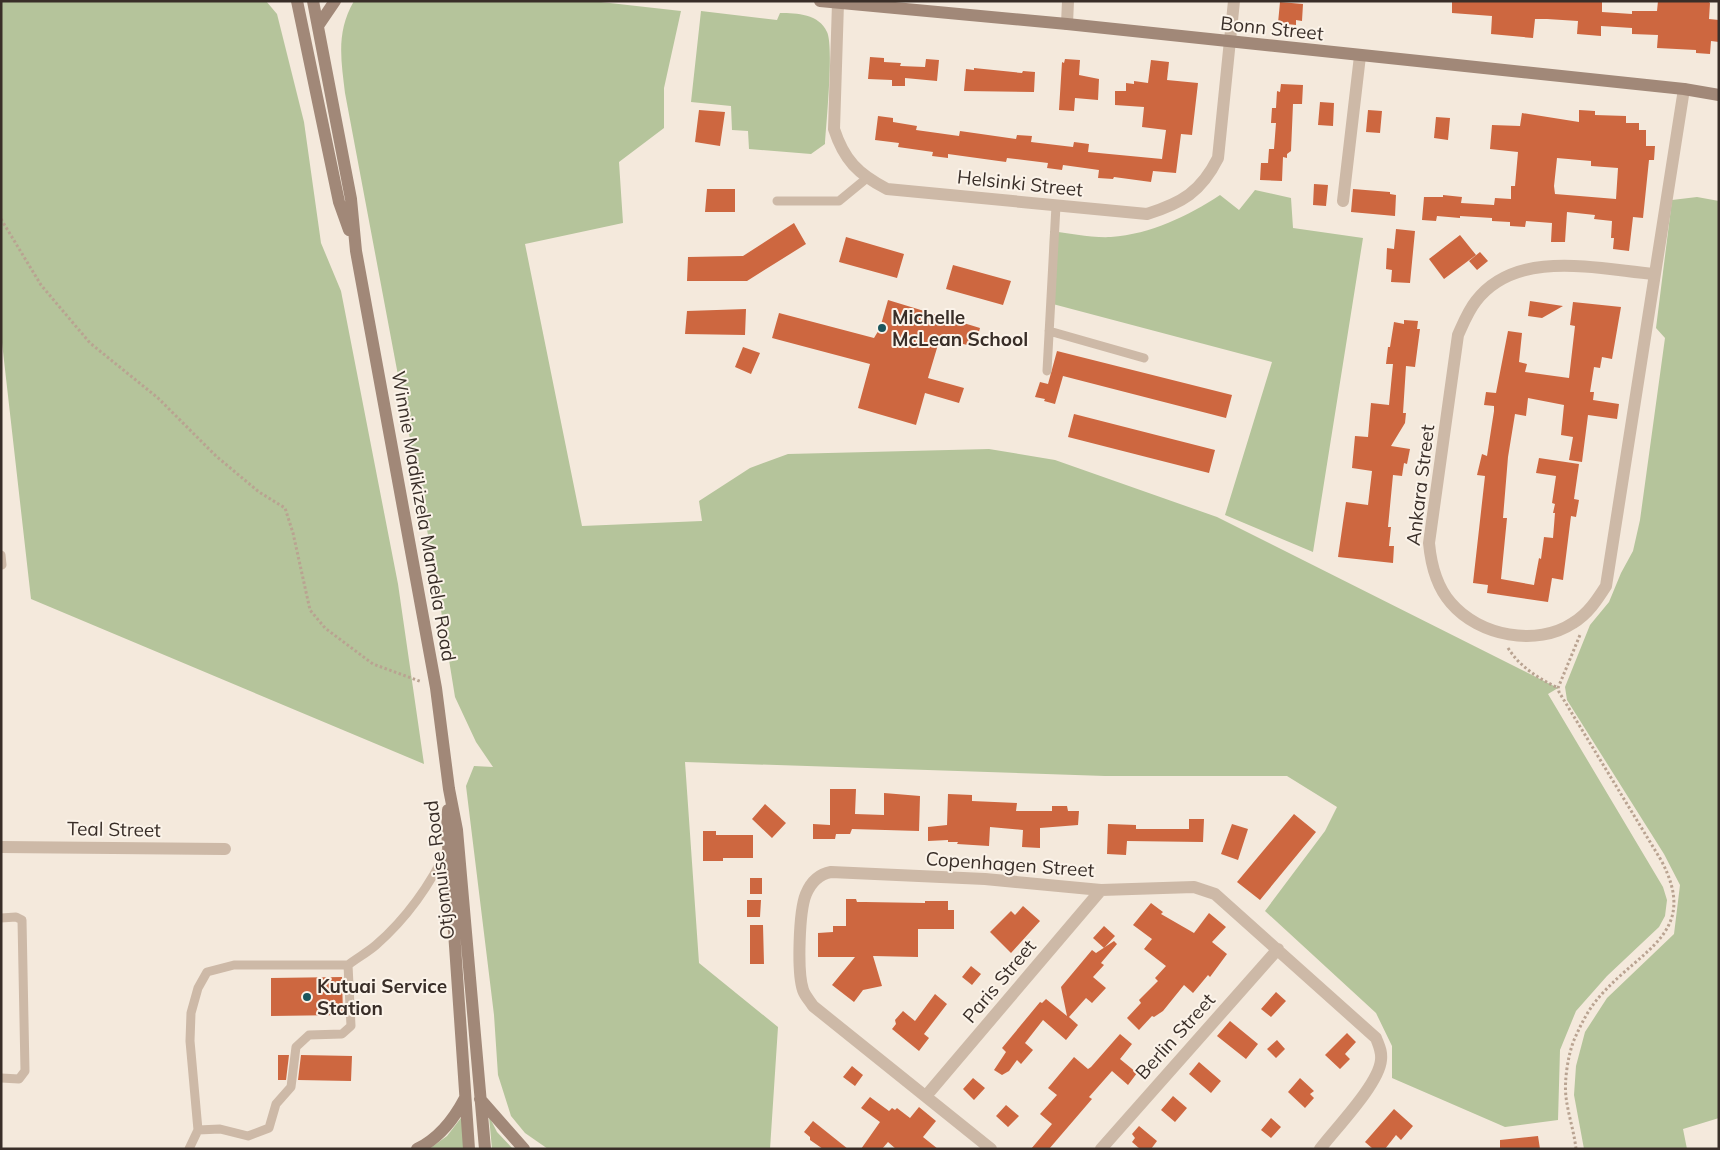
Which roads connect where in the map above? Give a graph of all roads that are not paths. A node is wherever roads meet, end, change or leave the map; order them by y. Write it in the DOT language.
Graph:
graph roads {
  1 [pos="290,1"];
  2 [pos="297,1"];
  3 [pos="313,1"];
  4 [pos="335,1"];
  5 [pos="820,1"];
  6 [pos="1068,1"];
  7 [pos="1234,1"];
  8 [pos="838,3"];
  9 [pos="877,4"];
  10 [pos="301,22"];
  11 [pos="1067,24"];
  12 [pos="318,26"];
  13 [pos="1231,43"];
  14 [pos="1360,56"];
  15 [pos="1684,89"];
  16 [pos="1719,96"];
  17 [pos="867,178"];
  18 [pos="1343,200"];
  19 [pos="777,201"];
  20 [pos="1056,206"];
  21 [pos="356,251"];
  22 [pos="1654,274"];
  23 [pos="1050,332"];
  24 [pos="1144,358"];
  25 [pos="1047,371"];
  26 [pos="449,789"];
  27 [pos="1,847"];
  28 [pos="448,848"];
  29 [pos="225,849"];
  30 [pos="1100,890"];
  31 [pos="1,918"];
  32 [pos="1278,949"];
  33 [pos="348,964"];
  34 [pos="1,1078"];
  35 [pos="926,1096"];
  36 [pos="465,1098"];
  37 [pos="480,1099"];
  38 [pos="198,1130"];
  39 [pos="189,1149"];
  40 [pos="417,1149"];
  41 [pos="469,1149"];
  42 [pos="484,1149"];
  43 [pos="524,1149"];
  44 [pos="991,1149"];
  45 [pos="1101,1149"];
  46 [pos="1320,1149"];
  1 -- 10 [label="main road"];
  2 -- 10 [label="main road, Winnie Madikizela Mandela Road"];
  3 -- 12 [label="main road, Winnie Madikizela Mandela Road"];
  4 -- 12 [label="main road"];
  5 -- 8 [label="main road, Bonn Street"];
  6 -- 11 [label="street"];
  7 -- 13 [label="street, Helsinki Street"];
  8 -- 9 [label="main road, Bonn Street"];
  8 -- 17 [label="street, Helsinki Street"];
  9 -- 11 [label="main road, Bonn Street"];
  10 -- 21 [label="main road, Winnie Madikizela Mandela Road"];
  11 -- 13 [label="main road, Bonn Street"];
  12 -- 21 [label="main road, Winnie Madikizela Mandela Road"];
  13 -- 14 [label="main road, Bonn Street"];
  13 -- 20 [label="street, Helsinki Street"];
  14 -- 15 [label="main road, Bonn Street"];
  14 -- 18 [label="street"];
  15 -- 16 [label="main road, Bonn Street"];
  15 -- 22 [label="street, Ankara Street"];
  17 -- 19 [label="lane"];
  17 -- 20 [label="street, Helsinki Street"];
  20 -- 23 [label="lane"];
  21 -- 26 [label="main road, Winnie Madikizela Mandela Road"];
  22 -- 22 [label="street, Ankara Street"];
  23 -- 24 [label="lane"];
  23 -- 25 [label="lane"];
  26 -- 28 [label="main road, Otjomuise Road"];
  26 -- 37 [label="main road, Otjomuise Road"];
  27 -- 29 [label="street, Teal Street"];
  28 -- 33 [label="lane"];
  28 -- 36 [label="main road, Otjomuise Road"];
  30 -- 32 [label="street, Copenhagen Street"];
  30 -- 35 [label="street, Paris Street"];
  30 -- 35 [label="street, Copenhagen Street"];
  31 -- 34 [label="lane"];
  32 -- 45 [label="street, Berlin Street"];
  32 -- 46 [label="street, Copenhagen Street"];
  33 -- 38 [label="lane"];
  33 -- 38 [label="lane"];
  35 -- 44 [label="street, Copenhagen Street"];
  36 -- 40 [label="main road"];
  36 -- 41 [label="main road, Otjomuise Road"];
  37 -- 42 [label="main road, Otjomuise Road"];
  37 -- 43 [label="main road"];
  38 -- 39 [label="lane"];
}
